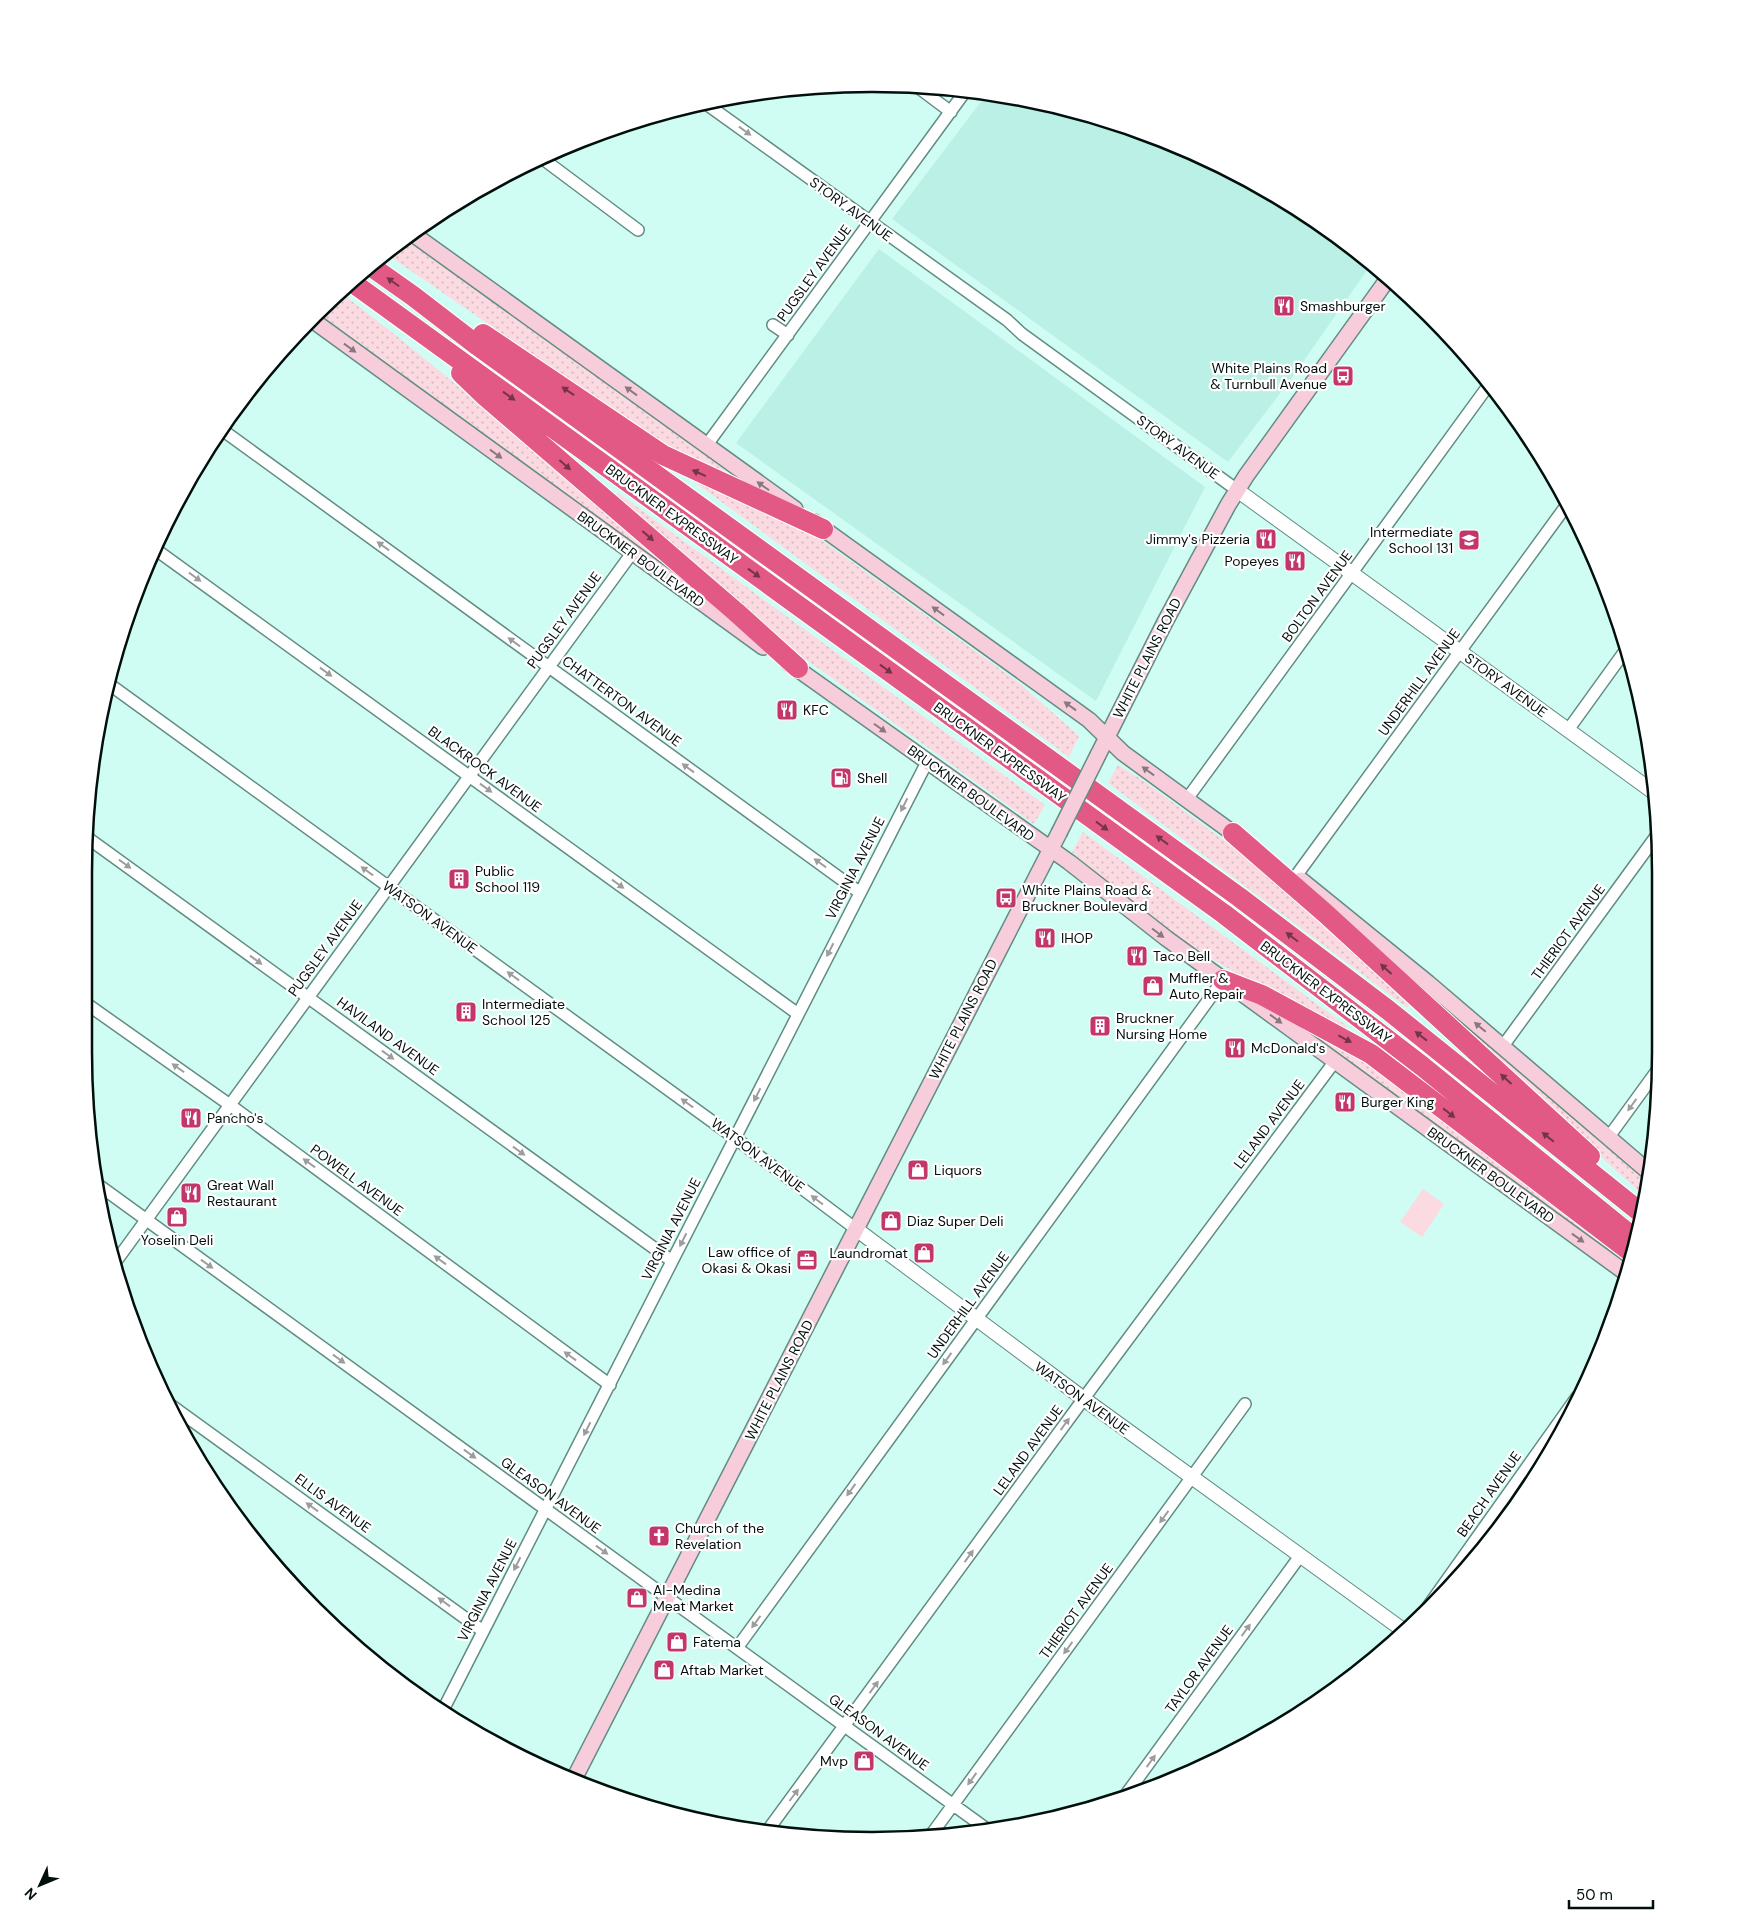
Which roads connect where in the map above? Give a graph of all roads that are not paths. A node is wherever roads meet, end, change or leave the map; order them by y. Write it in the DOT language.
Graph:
graph roads {
  1 [pos="928,94"];
  2 [pos="961,98"];
  3 [pos="713,109"];
  4 [pos="951,112"];
  5 [pos="550,163"];
  6 [pos="869,222"];
  7 [pos="638,230"];
  8 [pos="419,238"];
  9 [pos="376,271"];
  10 [pos="1384,284"];
  11 [pos="358,286"];
  12 [pos="413,296"];
  13 [pos="318,324"];
  14 [pos="773,325"];
  15 [pos="413,326"];
  16 [pos="788,335"];
  17 [pos="1485,391"];
  18 [pos="228,434"];
  19 [pos="706,446"];
  20 [pos="1237,490"];
  21 [pos="1562,511"];
  22 [pos="823,529"];
  23 [pos="161,553"];
  24 [pos="632,553"];
  25 [pos="1353,574"];
  26 [pos="1460,652"];
  27 [pos="1621,657"];
  28 [pos="549,667"];
  29 [pos="798,668"];
  30 [pos="115,688"];
  31 [pos="1568,730"];
  32 [pos="1107,737"];
  33 [pos="927,762"];
  34 [pos="469,776"];
  35 [pos="1647,787"];
  36 [pos="1187,799"];
  37 [pos="1233,834"];
  38 [pos="93,842"];
  39 [pos="1651,843"];
  40 [pos="1050,850"];
  41 [pos="1296,876"];
  42 [pos="388,886"];
  43 [pos="859,892"];
  44 [pos="1223,980"];
  45 [pos="308,997"];
  46 [pos="92,1008"];
  47 [pos="798,1014"];
  48 [pos="1503,1046"];
  49 [pos="1335,1061"];
  50 [pos="1651,1079"];
  51 [pos="230,1105"];
  52 [pos="735,1138"];
  53 [pos="1608,1138"];
  54 [pos="1643,1167"];
  55 [pos="104,1189"];
  56 [pos="1637,1206"];
  57 [pos="1636,1207"];
  58 [pos="146,1219"];
  59 [pos="856,1229"];
  60 [pos="1630,1235"];
  61 [pos="1627,1249"];
  62 [pos="119,1256"];
  63 [pos="672,1261"];
  64 [pos="1621,1269"];
  65 [pos="976,1320"];
  66 [pos="610,1385"];
  67 [pos="1084,1399"];
  68 [pos="1245,1404"];
  69 [pos="181,1412"];
  70 [pos="1555,1428"];
  71 [pos="1192,1477"];
  72 [pos="545,1509"];
  73 [pos="1300,1556"];
  74 [pos="1451,1575"];
  75 [pos="668,1598"];
  76 [pos="1399,1627"];
  77 [pos="483,1631"];
  78 [pos="737,1648"];
  79 [pos="445,1705"];
  80 [pos="845,1726"];
  81 [pos="577,1774"];
  82 [pos="1131,1788"];
  83 [pos="953,1805"];
  84 [pos="981,1825"];
  85 [pos="771,1826"];
  86 [pos="935,1830"];
  1 -- 4 [label="street"];
  2 -- 4 [label="street, PUGSLEY AVENUE"];
  3 -- 6 [label="street, STORY AVENUE, one-way"];
  4 -- 6 [label="street, PUGSLEY AVENUE"];
  5 -- 7 [label="street"];
  6 -- 16 [label="street, PUGSLEY AVENUE"];
  6 -- 20 [label="street, STORY AVENUE"];
  19 -- 8 [label="main road, one-way"];
  12 -- 9 [label="highway, BRUCKNER EXPRESSWAY, one-way"];
  10 -- 20 [label="main road, WHITE PLAINS ROAD"];
  11 -- 15 [label="highway, BRUCKNER EXPRESSWAY"];
  22 -- 12 [label="highway, one-way"];
  57 -- 12 [label="highway, BRUCKNER EXPRESSWAY, one-way"];
  13 -- 24 [label="main road, BRUCKNER BOULEVARD, one-way"];
  14 -- 16 [label="street"];
  15 -- 29 [label="highway, one-way"];
  15 -- 60 [label="highway, BRUCKNER EXPRESSWAY, one-way"];
  16 -- 19 [label="street, PUGSLEY AVENUE"];
  17 -- 25 [label="street, BOLTON AVENUE"];
  28 -- 18 [label="street, CHATTERTON AVENUE, one-way"];
  22 -- 19 [label="main road, one-way"];
  20 -- 25 [label="street, STORY AVENUE"];
  20 -- 32 [label="main road, WHITE PLAINS ROAD"];
  21 -- 26 [label="street, UNDERHILL AVENUE"];
  32 -- 22 [label="main road, one-way"];
  23 -- 34 [label="street, BLACKROCK AVENUE, one-way"];
  24 -- 28 [label="street, PUGSLEY AVENUE"];
  24 -- 29 [label="main road, BRUCKNER BOULEVARD"];
  25 -- 26 [label="street, STORY AVENUE"];
  25 -- 36 [label="street, BOLTON AVENUE"];
  26 -- 31 [label="street, STORY AVENUE"];
  26 -- 41 [label="street, UNDERHILL AVENUE"];
  27 -- 31 [label="street"];
  28 -- 34 [label="street, PUGSLEY AVENUE"];
  43 -- 28 [label="street, CHATTERTON AVENUE, one-way"];
  29 -- 33 [label="main road, BRUCKNER BOULEVARD, one-way"];
  42 -- 30 [label="street, WATSON AVENUE, one-way"];
  31 -- 35 [label="street, STORY AVENUE"];
  36 -- 32 [label="main road, one-way"];
  32 -- 40 [label="main road, WHITE PLAINS ROAD, bridge"];
  33 -- 40 [label="main road, BRUCKNER BOULEVARD"];
  33 -- 43 [label="street, VIRGINIA AVENUE, one-way"];
  34 -- 42 [label="street, PUGSLEY AVENUE"];
  34 -- 47 [label="street, BLACKROCK AVENUE, one-way"];
  36 -- 37 [label="main road"];
  37 -- 41 [label="main road"];
  56 -- 37 [label="highway, one-way"];
  38 -- 45 [label="street, HAVILAND AVENUE, one-way"];
  39 -- 48 [label="street, THIERIOT AVENUE"];
  40 -- 44 [label="main road, BRUCKNER BOULEVARD, one-way"];
  40 -- 59 [label="main road, WHITE PLAINS ROAD"];
  48 -- 41 [label="main road, one-way"];
  42 -- 45 [label="street, PUGSLEY AVENUE"];
  52 -- 42 [label="street, WATSON AVENUE, one-way"];
  43 -- 47 [label="street, VIRGINIA AVENUE, one-way"];
  44 -- 49 [label="main road, BRUCKNER BOULEVARD, one-way"];
  44 -- 61 [label="highway, one-way"];
  44 -- 65 [label="street, UNDERHILL AVENUE"];
  45 -- 51 [label="street, PUGSLEY AVENUE"];
  45 -- 63 [label="street, HAVILAND AVENUE, one-way"];
  51 -- 46 [label="street, POWELL AVENUE, one-way"];
  47 -- 52 [label="street, VIRGINIA AVENUE, one-way"];
  48 -- 53 [label="main road"];
  49 -- 64 [label="main road, BRUCKNER BOULEVARD, one-way"];
  49 -- 67 [label="street, LELAND AVENUE"];
  50 -- 53 [label="street, one-way"];
  51 -- 58 [label="street, PUGSLEY AVENUE"];
  66 -- 51 [label="street, POWELL AVENUE, one-way"];
  59 -- 52 [label="street, WATSON AVENUE, one-way"];
  52 -- 63 [label="street, VIRGINIA AVENUE, one-way"];
  53 -- 54 [label="main road"];
  55 -- 58 [label="street, GLEASON AVENUE"];
  58 -- 62 [label="street, PUGSLEY AVENUE"];
  58 -- 72 [label="street, GLEASON AVENUE, one-way"];
  59 -- 65 [label="street, WATSON AVENUE"];
  59 -- 75 [label="main road, WHITE PLAINS ROAD"];
  63 -- 66 [label="street, VIRGINIA AVENUE"];
  65 -- 67 [label="street, WATSON AVENUE"];
  65 -- 78 [label="street, UNDERHILL AVENUE, one-way"];
  66 -- 72 [label="street, VIRGINIA AVENUE, one-way"];
  67 -- 71 [label="street, WATSON AVENUE"];
  80 -- 67 [label="street, LELAND AVENUE, one-way"];
  68 -- 71 [label="street, THIERIOT AVENUE"];
  77 -- 69 [label="street, ELLIS AVENUE, one-way"];
  70 -- 74 [label="street, BEACH AVENUE"];
  71 -- 73 [label="street, WATSON AVENUE"];
  71 -- 83 [label="street, THIERIOT AVENUE, one-way"];
  72 -- 75 [label="street, GLEASON AVENUE, one-way"];
  72 -- 77 [label="street, VIRGINIA AVENUE, one-way"];
  73 -- 76 [label="street, WATSON AVENUE"];
  82 -- 73 [label="street, TAYLOR AVENUE, one-way"];
  75 -- 78 [label="street, GLEASON AVENUE"];
  75 -- 81 [label="main road, WHITE PLAINS ROAD"];
  77 -- 79 [label="street, VIRGINIA AVENUE"];
  78 -- 80 [label="street, GLEASON AVENUE"];
  80 -- 83 [label="street, GLEASON AVENUE"];
  85 -- 80 [label="street, LELAND AVENUE, one-way"];
  83 -- 84 [label="street, GLEASON AVENUE"];
  83 -- 86 [label="street, THIERIOT AVENUE"];
}
